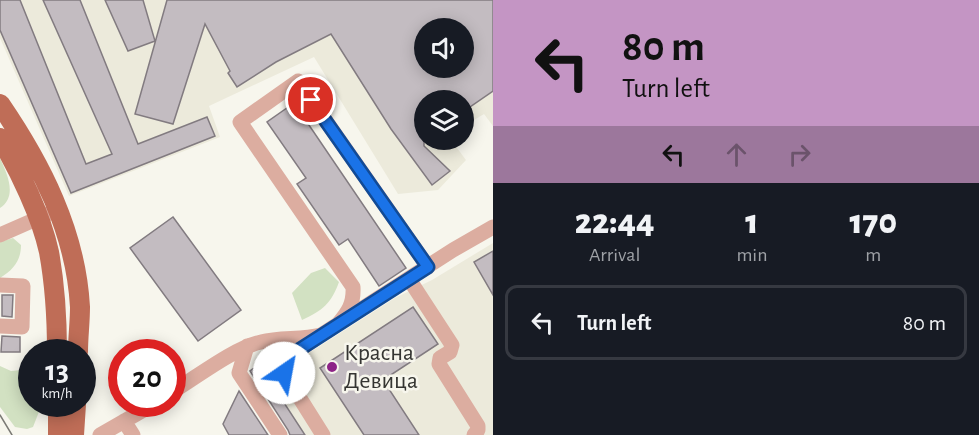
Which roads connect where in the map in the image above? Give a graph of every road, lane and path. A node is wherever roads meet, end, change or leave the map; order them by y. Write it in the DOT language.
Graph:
graph roads {
  1 [pos="0,104"];
  2 [pos="0,138"];
  3 [pos="59,209"];
  4 [pos="39,218"];
  5 [pos="493,227"];
  6 [pos="0,235"];
  7 [pos="428,267"];
  8 [pos="409,279"];
  9 [pos="0,285"];
  10 [pos="338,324"];
  11 [pos="0,326"];
  12 [pos="321,336"];
  13 [pos="57,339"];
  14 [pos="79,339"];
  15 [pos="248,346"];
  16 [pos="186,384"];
  17 [pos="58,417"];
  18 [pos="75,417"];
  19 [pos="132,417"];
  20 [pos="124,422"];
  21 [pos="58,435"];
  22 [pos="74,435"];
  23 [pos="100,435"];
  24 [pos="133,435"];
  25 [pos="280,435"];
  26 [pos="323,435"];
  27 [pos="474,435"];
  1 -- 3 [label="main road"];
  2 -- 4 [label="main road"];
  3 -- 4 [label="street"];
  3 -- 14 [label="main road"];
  4 -- 6 [label="street"];
  4 -- 13 [label="main road"];
  5 -- 7 [label="street"];
  7 -- 8 [label="street"];
  7 -- 10 [label="street"];
  8 -- 10 [label="street"];
  8 -- 27 [label="street"];
  9 -- 11 [label="street"];
  10 -- 12 [label="street"];
  12 -- 15 [label="street"];
  12 -- 26 [label="street"];
  15 -- 16 [label="street"];
  15 -- 25 [label="street"];
  17 -- 21 [label="main road"];
  18 -- 22 [label="main road"];
  19 -- 20 [label="street"];
  20 -- 23 [label="street"];
  20 -- 24 [label="street"];
}
